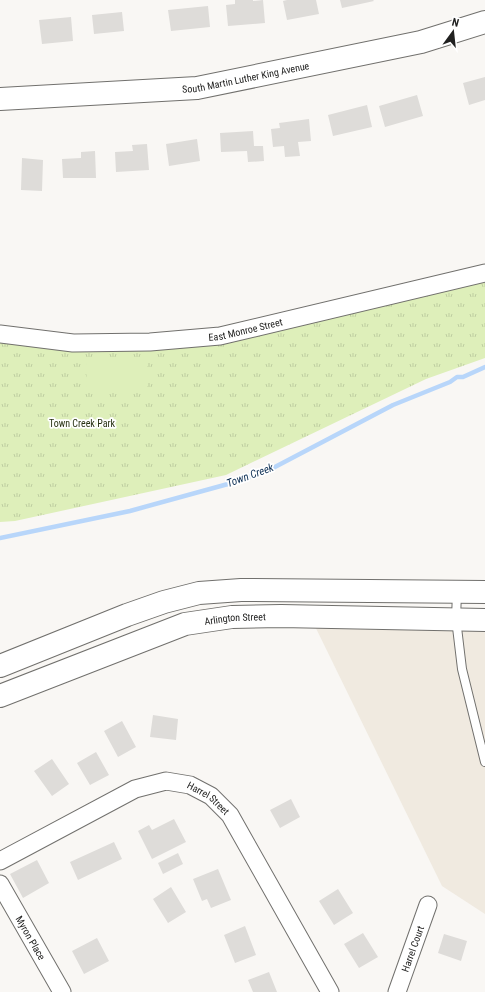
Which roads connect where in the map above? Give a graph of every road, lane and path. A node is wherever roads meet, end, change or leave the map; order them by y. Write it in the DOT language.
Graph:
graph roads {
  1 [pos="485,22"];
  2 [pos="0,98"];
  3 [pos="485,273"];
  4 [pos="0,334"];
  5 [pos="457,592"];
  6 [pos="485,592"];
  7 [pos="456,619"];
  8 [pos="485,620"];
  9 [pos="44,649"];
  10 [pos="0,666"];
  11 [pos="0,674"];
  12 [pos="0,696"];
  13 [pos="482,734"];
  14 [pos="485,762"];
  15 [pos="0,860"];
  16 [pos="0,884"];
  17 [pos="428,906"];
  18 [pos="62,992"];
  19 [pos="330,992"];
  20 [pos="397,992"];
  1 -- 2 [label="street, South Martin Luther King Avenue"];
  3 -- 4 [label="street, East Monroe Street"];
  5 -- 6 [label="street"];
  5 -- 7 [label="lane"];
  5 -- 9 [label="street"];
  7 -- 8 [label="street, Arlington Street"];
  7 -- 12 [label="street, Arlington Street"];
  7 -- 13 [label="lane"];
  9 -- 10 [label="street"];
  9 -- 11 [label="street"];
  13 -- 14 [label="lane"];
  15 -- 19 [label="street, Harrel Street"];
  16 -- 18 [label="street, Myron Place"];
  17 -- 20 [label="street, Harrel Court"];
}
